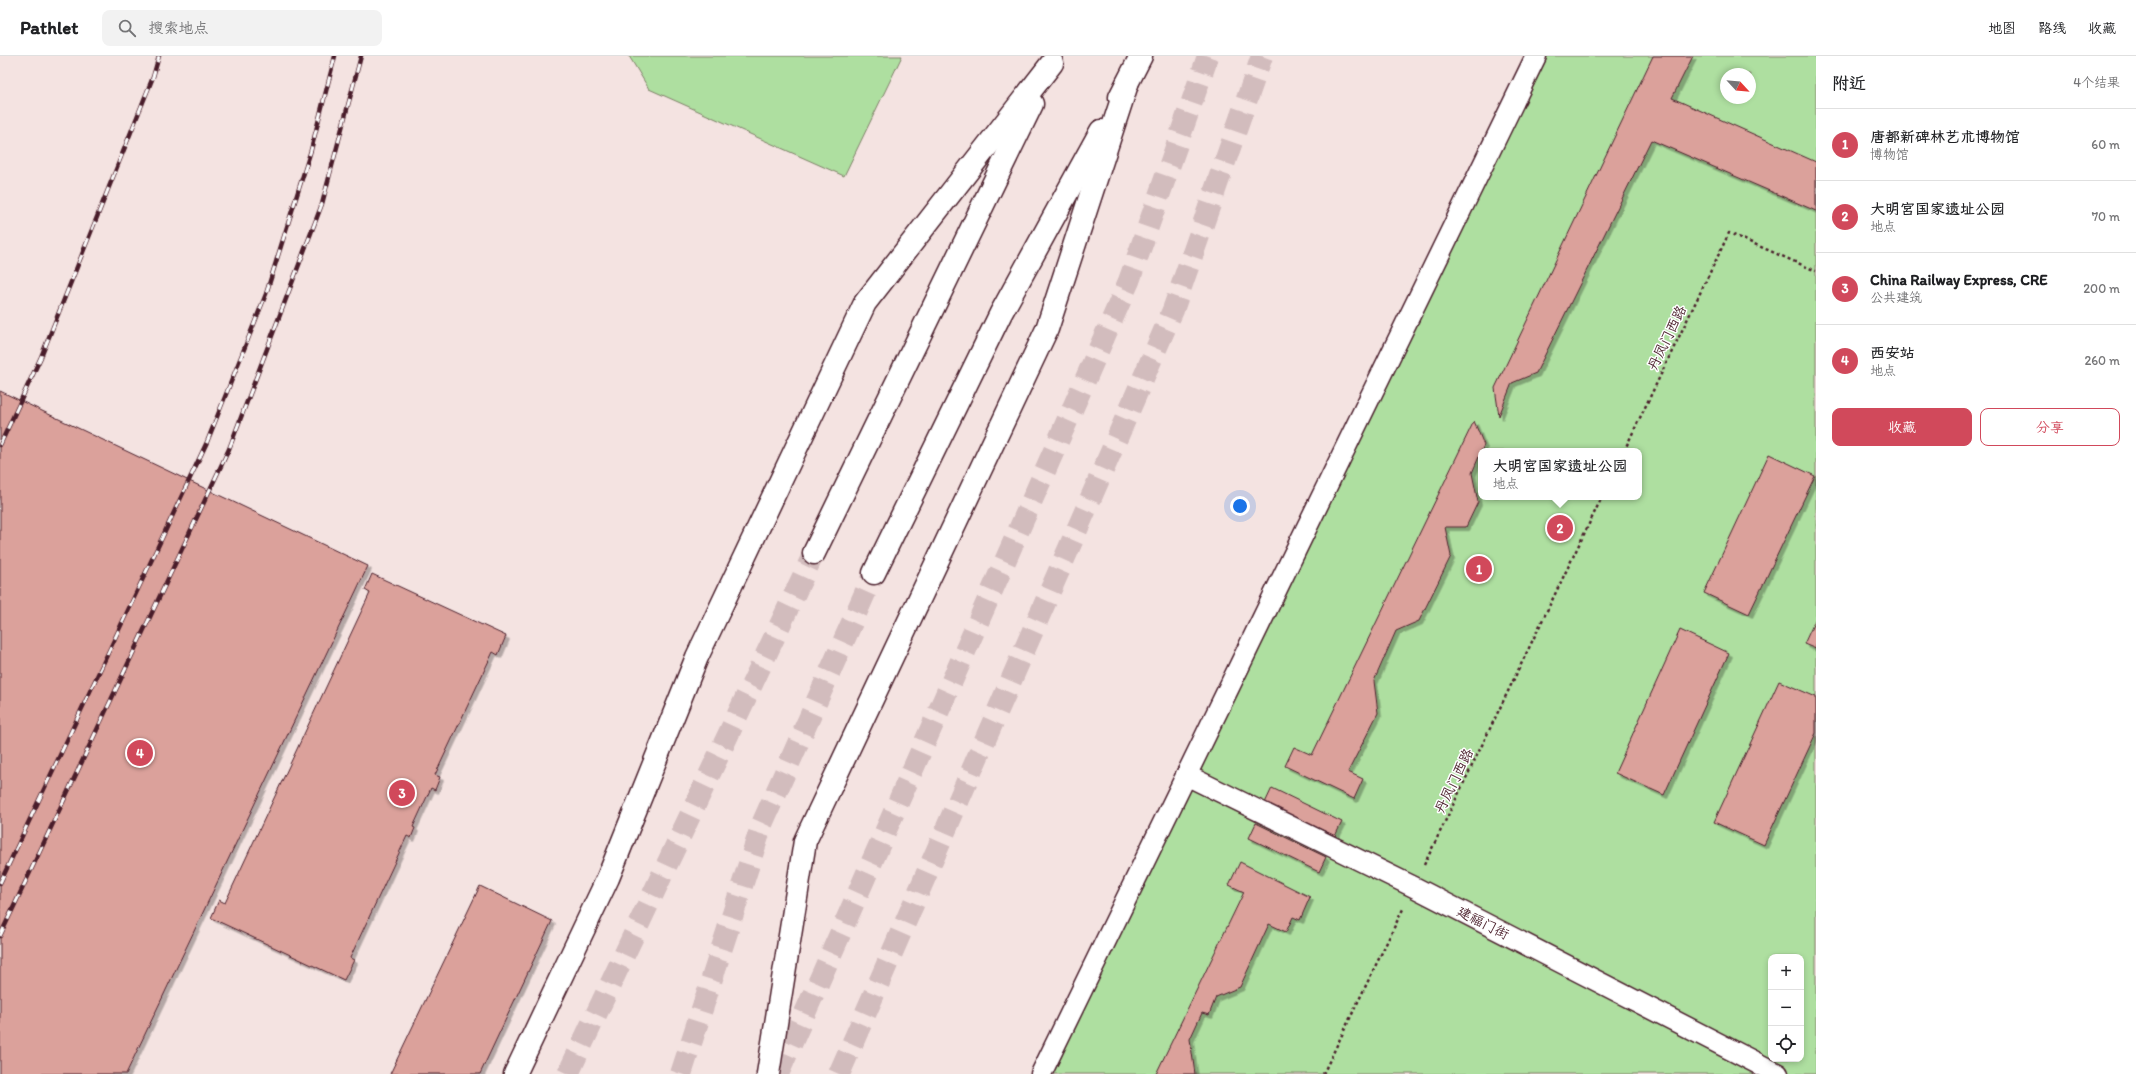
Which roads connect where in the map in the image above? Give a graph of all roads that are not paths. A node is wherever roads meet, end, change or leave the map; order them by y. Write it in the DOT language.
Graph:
graph roads {
  1 [pos="1140,56"];
  2 [pos="1536,56"];
  3 [pos="1053,60"];
  4 [pos="1127,84"];
  5 [pos="814,553"];
  6 [pos="874,573"];
  7 [pos="1186,775"];
  8 [pos="515,1074"];
  9 [pos="768,1074"];
  10 [pos="1041,1074"];
  11 [pos="1778,1074"];
  1 -- 4 [label="street"];
  2 -- 7 [label="street"];
  3 -- 5 [label="street"];
  3 -- 8 [label="street"];
  4 -- 6 [label="street"];
  4 -- 9 [label="street"];
  7 -- 10 [label="street"];
  7 -- 11 [label="street, 建福门街"];
}
